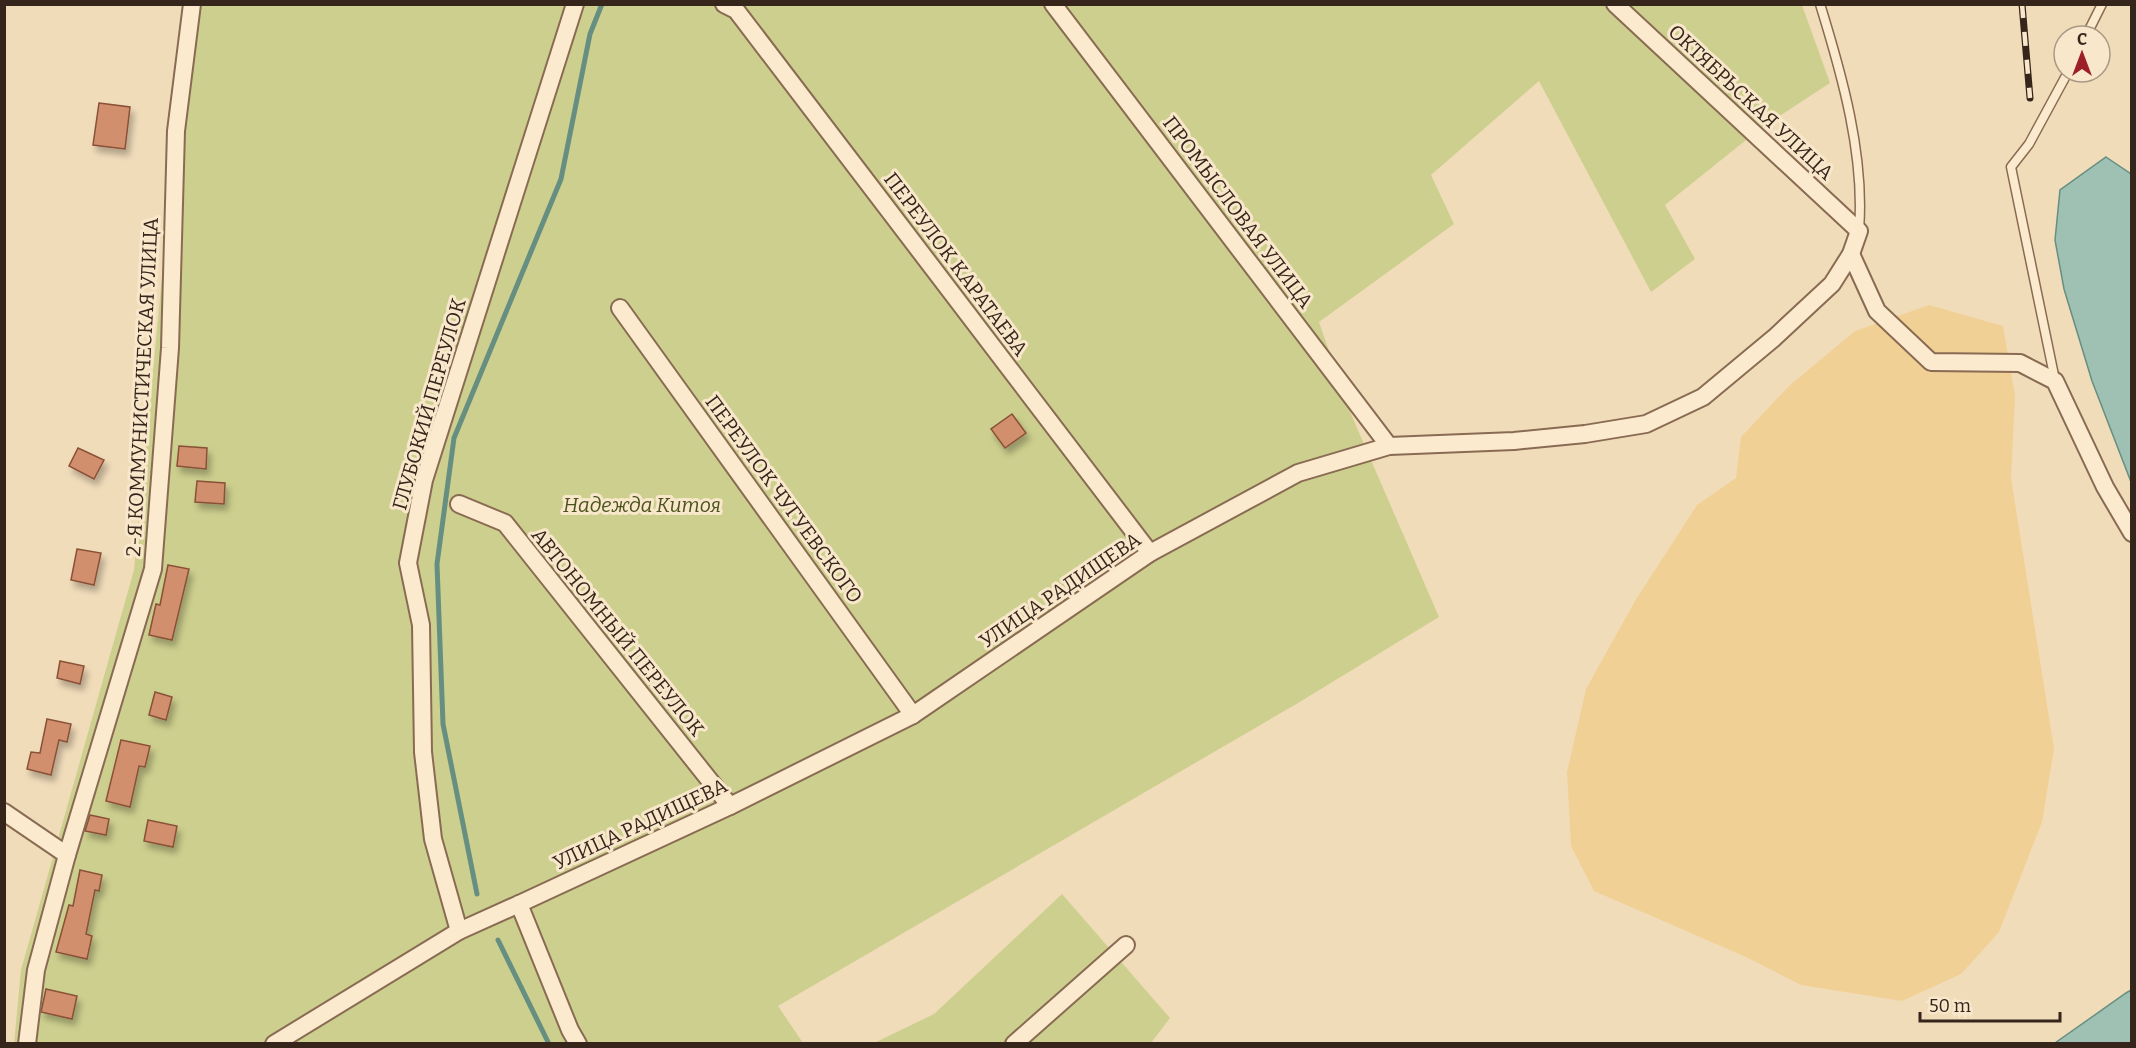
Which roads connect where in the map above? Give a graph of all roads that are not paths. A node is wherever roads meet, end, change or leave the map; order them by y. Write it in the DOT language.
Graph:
graph roads {
  1 [pos="192,4"];
  2 [pos="575,4"];
  3 [pos="724,4"];
  4 [pos="1053,4"];
  5 [pos="1615,4"];
  6 [pos="1820,4"];
  7 [pos="2102,4"];
  8 [pos="2092,24"];
  9 [pos="2062,84"];
  10 [pos="1859,231"];
  11 [pos="1851,254"];
  12 [pos="620,308"];
  13 [pos="2055,381"];
  14 [pos="1389,446"];
  15 [pos="459,504"];
  16 [pos="2132,533"];
  17 [pos="1150,553"];
  18 [pos="914,715"];
  19 [pos="730,806"];
  20 [pos="4,812"];
  21 [pos="67,855"];
  22 [pos="519,904"];
  23 [pos="459,931"];
  24 [pos="1126,945"];
  25 [pos="27,1044"];
  26 [pos="274,1044"];
  27 [pos="578,1044"];
  28 [pos="1014,1044"];
  1 -- 21 [label="street, 2-Я КОММУНИСТИЧЕСКАЯ УЛИЦА"];
  2 -- 23 [label="street, ГЛУБОКИЙ ПЕРЕУЛОК"];
  3 -- 17 [label="street, ПЕРЕУЛОК КАРАТАЕВА"];
  4 -- 14 [label="street, ПРОМЫСЛОВАЯ УЛИЦА"];
  5 -- 10 [label="street, ОКТЯБРЬСКАЯ УЛИЦА"];
  6 -- 10 [label="lane"];
  7 -- 8 [label="lane"];
  9 -- 13 [label="lane"];
  10 -- 11 [label="street, УЛИЦА РАДИЩЕВА"];
  11 -- 13 [label="street"];
  11 -- 14 [label="street, УЛИЦА РАДИЩЕВА"];
  12 -- 18 [label="street, ПЕРЕУЛОК ЧУГУЕВСКОГО"];
  13 -- 16 [label="street"];
  14 -- 17 [label="street, УЛИЦА РАДИЩЕВА"];
  15 -- 19 [label="street, АВТОНОМНЫЙ ПЕРЕУЛОК"];
  17 -- 18 [label="street, УЛИЦА РАДИЩЕВА"];
  18 -- 19 [label="street, УЛИЦА РАДИЩЕВА"];
  19 -- 22 [label="street, УЛИЦА РАДИЩЕВА"];
  20 -- 21 [label="street"];
  21 -- 25 [label="street, 2-Я КОММУНИСТИЧЕСКАЯ УЛИЦА"];
  22 -- 23 [label="street, УЛИЦА РАДИЩЕВА"];
  22 -- 27 [label="street"];
  23 -- 26 [label="street, УЛИЦА РАДИЩЕВА"];
  24 -- 28 [label="street"];
}
